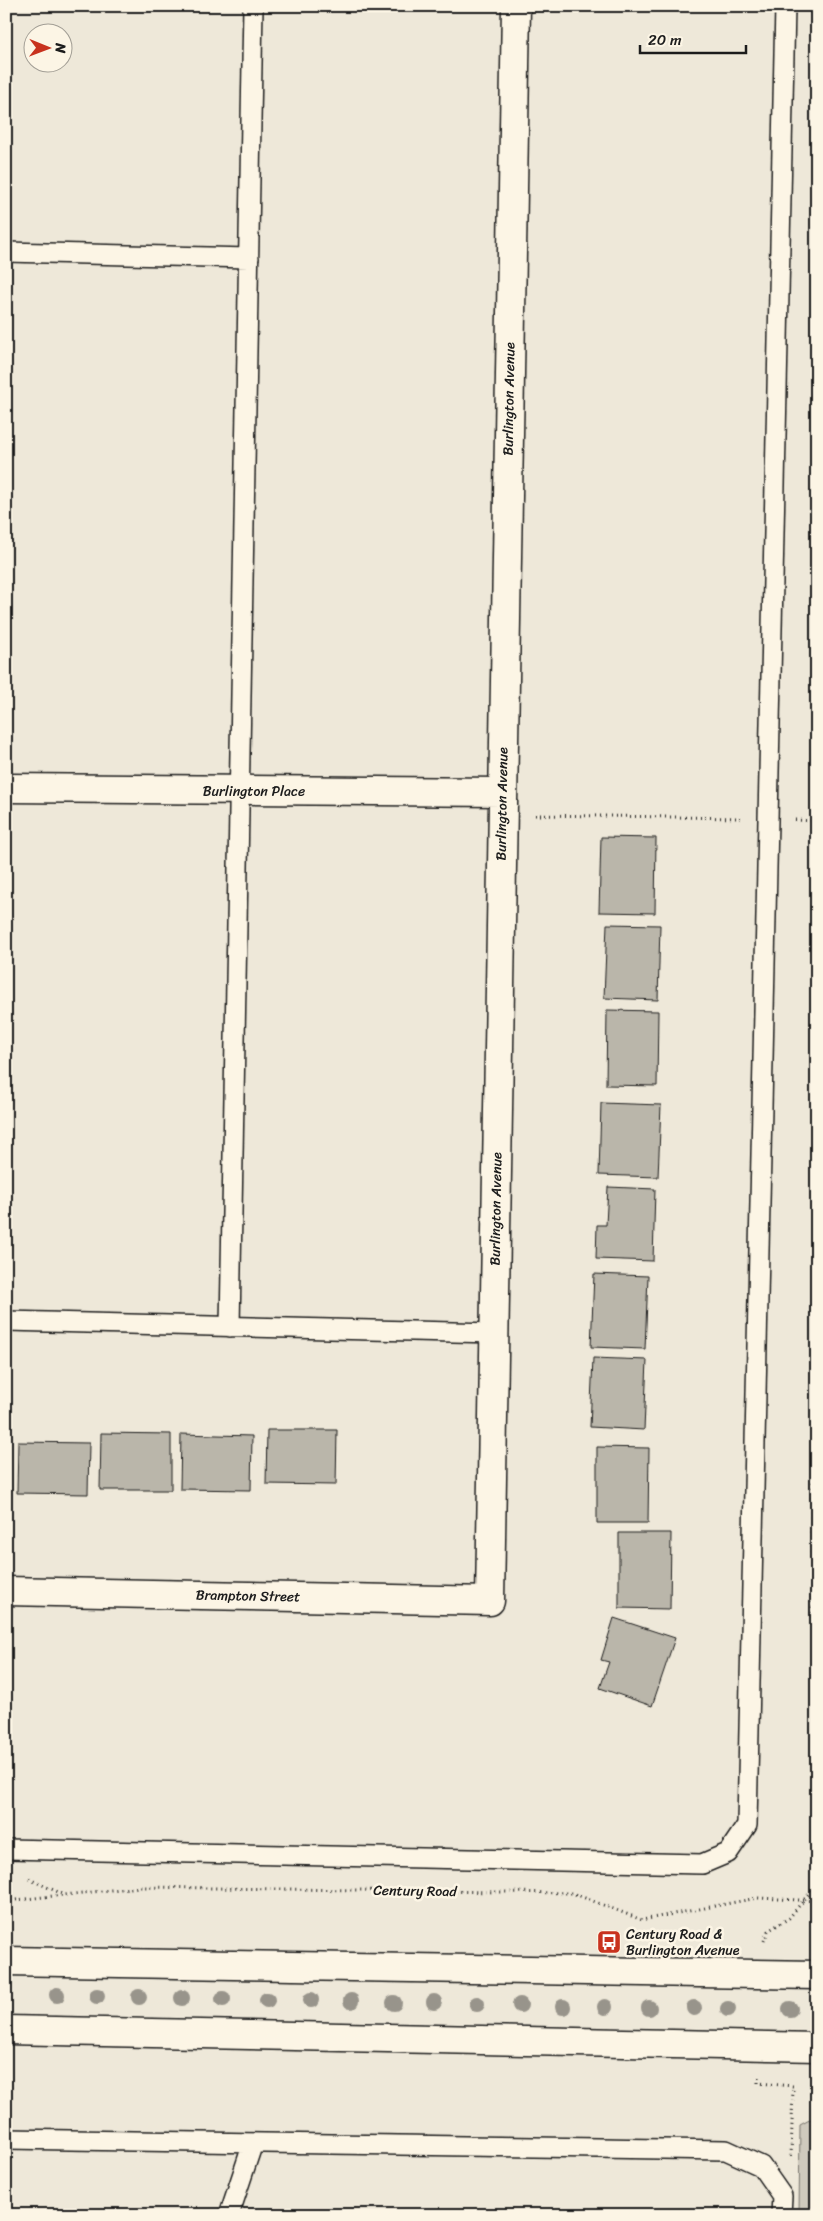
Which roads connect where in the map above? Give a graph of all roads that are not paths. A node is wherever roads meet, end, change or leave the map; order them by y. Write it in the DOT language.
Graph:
graph roads {
  1 [pos="253,6"];
  2 [pos="516,6"];
  3 [pos="785,6"];
  4 [pos="6,252"];
  5 [pos="249,258"];
  6 [pos="6,788"];
  7 [pos="239,791"];
  8 [pos="502,803"];
  9 [pos="6,1321"];
  10 [pos="230,1327"];
  11 [pos="494,1333"];
  12 [pos="6,1591"];
  13 [pos="490,1601"];
  14 [pos="6,1849"];
  15 [pos="6,1962"];
  16 [pos="817,1975"];
  17 [pos="6,2030"];
  18 [pos="817,2047"];
  19 [pos="6,2139"];
  20 [pos="253,2143"];
  21 [pos="782,2205"];
  22 [pos="229,2215"];
  1 -- 5 [label="lane"];
  2 -- 8 [label="street, Burlington Avenue"];
  3 -- 14 [label="lane"];
  4 -- 5 [label="lane"];
  5 -- 7 [label="lane"];
  6 -- 7 [label="street, Burlington Place"];
  7 -- 8 [label="street, Burlington Place"];
  7 -- 10 [label="lane"];
  8 -- 11 [label="street, Burlington Avenue"];
  9 -- 10 [label="lane"];
  10 -- 11 [label="lane"];
  11 -- 13 [label="street, Burlington Avenue"];
  12 -- 13 [label="street, Brampton Street"];
  15 -- 16 [label="street"];
  17 -- 18 [label="street"];
  19 -- 20 [label="lane"];
  20 -- 21 [label="lane"];
  20 -- 22 [label="lane"];
}
